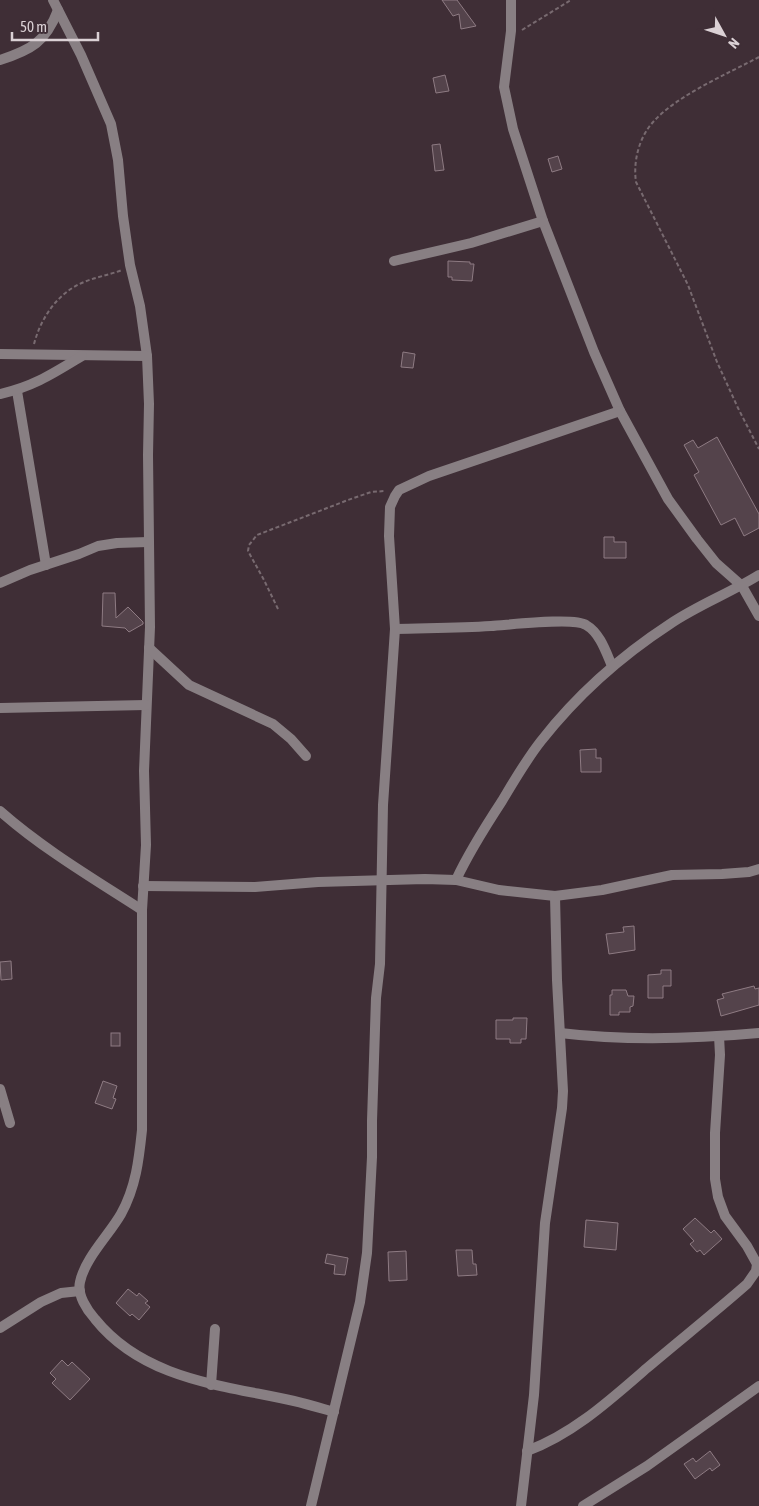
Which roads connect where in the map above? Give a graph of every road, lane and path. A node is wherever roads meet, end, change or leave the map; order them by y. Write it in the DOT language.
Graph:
graph roads {
  1 [pos="53,0"];
  2 [pos="511,0"];
  3 [pos="571,0"];
  4 [pos="58,10"];
  5 [pos="510,38"];
  6 [pos="759,57"];
  7 [pos="0,60"];
  8 [pos="543,221"];
  9 [pos="394,261"];
  10 [pos="130,266"];
  11 [pos="0,354"];
  12 [pos="30,355"];
  13 [pos="83,355"];
  14 [pos="147,356"];
  15 [pos="17,390"];
  16 [pos="0,394"];
  17 [pos="620,411"];
  18 [pos="759,449"];
  19 [pos="399,490"];
  20 [pos="148,542"];
  21 [pos="46,566"];
  22 [pos="759,574"];
  23 [pos="0,583"];
  24 [pos="742,586"];
  25 [pos="278,609"];
  26 [pos="759,616"];
  27 [pos="394,629"];
  28 [pos="149,648"];
  29 [pos="612,666"];
  30 [pos="146,705"];
  31 [pos="0,708"];
  32 [pos="306,756"];
  33 [pos="0,811"];
  34 [pos="759,869"];
  35 [pos="456,880"];
  36 [pos="382,881"];
  37 [pos="143,886"];
  38 [pos="555,896"];
  39 [pos="142,910"];
  40 [pos="560,1033"];
  41 [pos="759,1033"];
  42 [pos="719,1036"];
  43 [pos="0,1089"];
  44 [pos="10,1122"];
  45 [pos="80,1291"];
  46 [pos="0,1328"];
  47 [pos="215,1329"];
  48 [pos="211,1385"];
  49 [pos="759,1386"];
  50 [pos="334,1412"];
  51 [pos="527,1451"];
  52 [pos="311,1506"];
  53 [pos="521,1506"];
  54 [pos="584,1506"];
  1 -- 4 [label="street"];
  2 -- 5 [label="street"];
  3 -- 5 [label="path"];
  4 -- 7 [label="street"];
  4 -- 10 [label="street"];
  5 -- 8 [label="street"];
  6 -- 18 [label="path"];
  8 -- 9 [label="street"];
  8 -- 17 [label="street"];
  10 -- 12 [label="path"];
  10 -- 14 [label="street"];
  11 -- 12 [label="street"];
  12 -- 13 [label="street"];
  13 -- 14 [label="street"];
  13 -- 15 [label="street"];
  14 -- 20 [label="street"];
  15 -- 16 [label="street"];
  15 -- 21 [label="street"];
  17 -- 19 [label="street"];
  17 -- 24 [label="street"];
  19 -- 25 [label="path"];
  19 -- 27 [label="street"];
  20 -- 21 [label="street"];
  20 -- 28 [label="street"];
  21 -- 23 [label="street"];
  22 -- 24 [label="street"];
  24 -- 26 [label="street"];
  24 -- 29 [label="street"];
  27 -- 29 [label="street"];
  27 -- 36 [label="street"];
  28 -- 30 [label="street"];
  28 -- 32 [label="street"];
  29 -- 35 [label="street"];
  30 -- 31 [label="street"];
  30 -- 37 [label="street"];
  33 -- 39 [label="street"];
  34 -- 38 [label="street"];
  35 -- 36 [label="street"];
  35 -- 38 [label="street"];
  36 -- 37 [label="street"];
  36 -- 50 [label="street"];
  37 -- 39 [label="street"];
  38 -- 40 [label="street"];
  39 -- 45 [label="street"];
  40 -- 42 [label="street"];
  40 -- 51 [label="street"];
  41 -- 42 [label="street"];
  42 -- 51 [label="street"];
  43 -- 44 [label="street"];
  45 -- 46 [label="street"];
  45 -- 48 [label="street"];
  47 -- 48 [label="street"];
  48 -- 50 [label="street"];
  49 -- 54 [label="street"];
  50 -- 52 [label="street"];
  51 -- 53 [label="street"];
}
